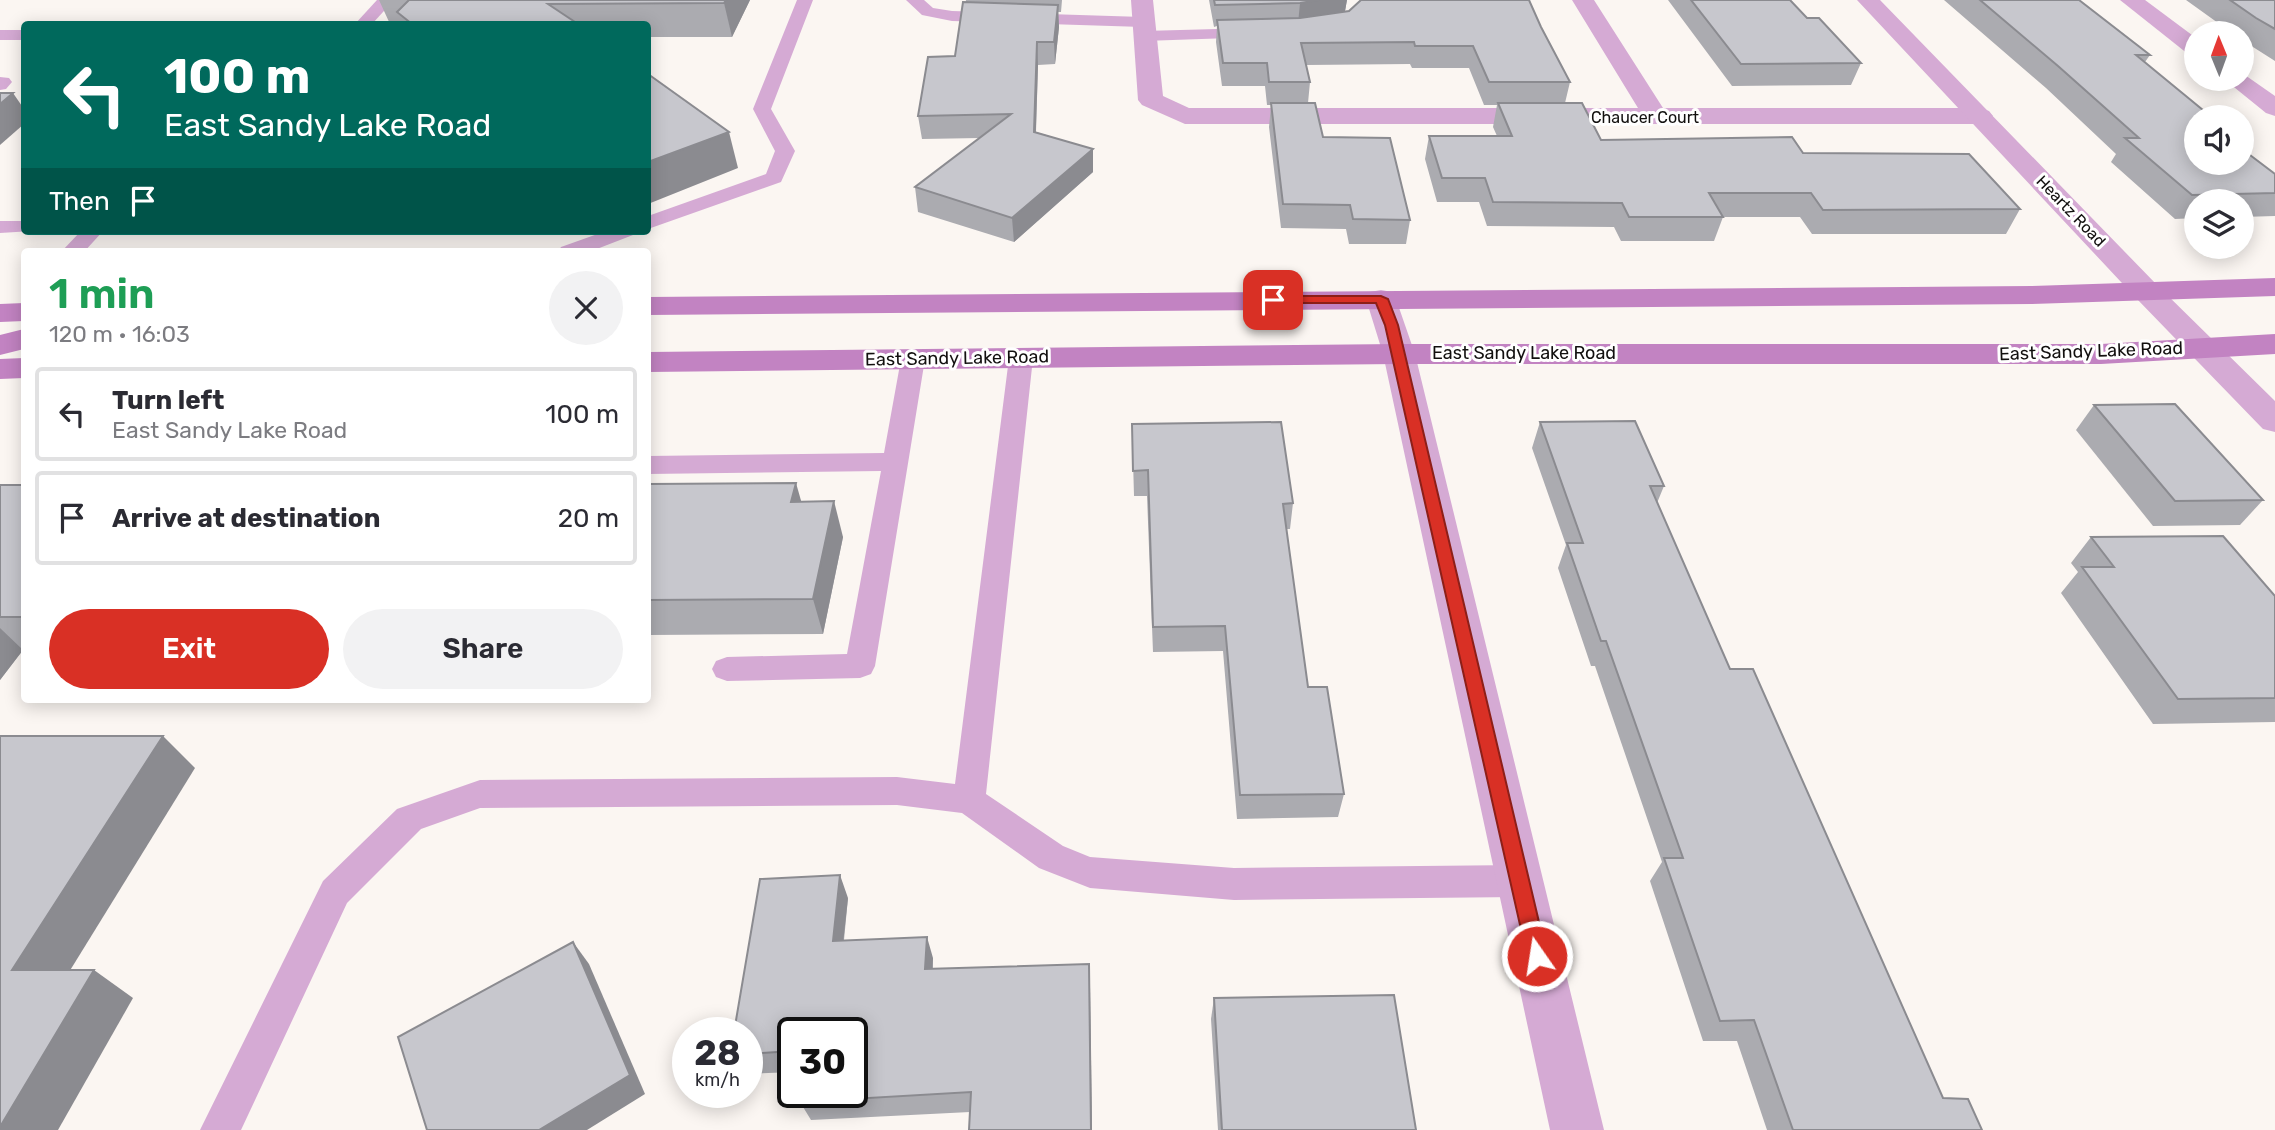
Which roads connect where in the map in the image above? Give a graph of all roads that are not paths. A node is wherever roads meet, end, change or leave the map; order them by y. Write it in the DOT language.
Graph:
graph roads {
  1 [pos="386,0"];
  2 [pos="805,0"];
  3 [pos="914,0"];
  4 [pos="1583,0"];
  5 [pos="1868,0"];
  6 [pos="2131,0"];
  7 [pos="1143,19"];
  8 [pos="366,21"];
  9 [pos="1272,33"];
  10 [pos="0,35"];
  11 [pos="21,35"];
  12 [pos="2184,40"];
  13 [pos="2252,91"];
  14 [pos="2275,108"];
  15 [pos="1980,116"];
  16 [pos="1656,117"];
  17 [pos="651,222"];
  18 [pos="0,227"];
  19 [pos="21,227"];
  20 [pos="89,235"];
  21 [pos="615,235"];
  22 [pos="76,248"];
  23 [pos="580,248"];
  24 [pos="2275,286"];
  25 [pos="2147,292"];
  26 [pos="1381,299"];
  27 [pos="651,306"];
  28 [pos="17,315"];
  29 [pos="2275,344"];
  30 [pos="0,345"];
  31 [pos="2202,348"];
  32 [pos="1399,354"];
  33 [pos="1021,358"];
  34 [pos="914,359"];
  35 [pos="651,362"];
  36 [pos="21,368"];
  37 [pos="0,369"];
  38 [pos="2275,421"];
  39 [pos="896,462"];
  40 [pos="651,465"];
  41 [pos="727,669"];
  42 [pos="969,800"];
  43 [pos="1520,881"];
  44 [pos="220,1130"];
  45 [pos="1577,1130"];
  1 -- 8 [label="lane"];
  2 -- 17 [label="lane"];
  3 -- 7 [label="lane"];
  4 -- 16 [label="street"];
  5 -- 15 [label="street, Heartz Road"];
  6 -- 12 [label="street"];
  7 -- 9 [label="lane"];
  7 -- 16 [label="street, Chaucer Court"];
  10 -- 11 [label="lane"];
  13 -- 14 [label="street"];
  15 -- 16 [label="street, Chaucer Court"];
  15 -- 25 [label="street, Heartz Road"];
  18 -- 19 [label="lane"];
  20 -- 22 [label="lane"];
  21 -- 23 [label="lane"];
  24 -- 25 [label="main road"];
  25 -- 26 [label="main road"];
  25 -- 31 [label="street, Heartz Road"];
  26 -- 27 [label="main road"];
  26 -- 32 [label="street"];
  28 -- 30 [label="main road"];
  29 -- 31 [label="main road, East Sandy Lake Road"];
  31 -- 32 [label="main road, East Sandy Lake Road"];
  31 -- 38 [label="street, Heartz Road"];
  32 -- 33 [label="main road, East Sandy Lake Road"];
  32 -- 43 [label="street"];
  33 -- 34 [label="main road, East Sandy Lake Road"];
  33 -- 42 [label="lane"];
  34 -- 35 [label="main road, East Sandy Lake Road"];
  34 -- 39 [label="lane"];
  36 -- 37 [label="main road"];
  39 -- 40 [label="lane"];
  39 -- 41 [label="lane"];
  42 -- 43 [label="lane"];
  42 -- 44 [label="lane"];
  43 -- 45 [label="street"];
}
